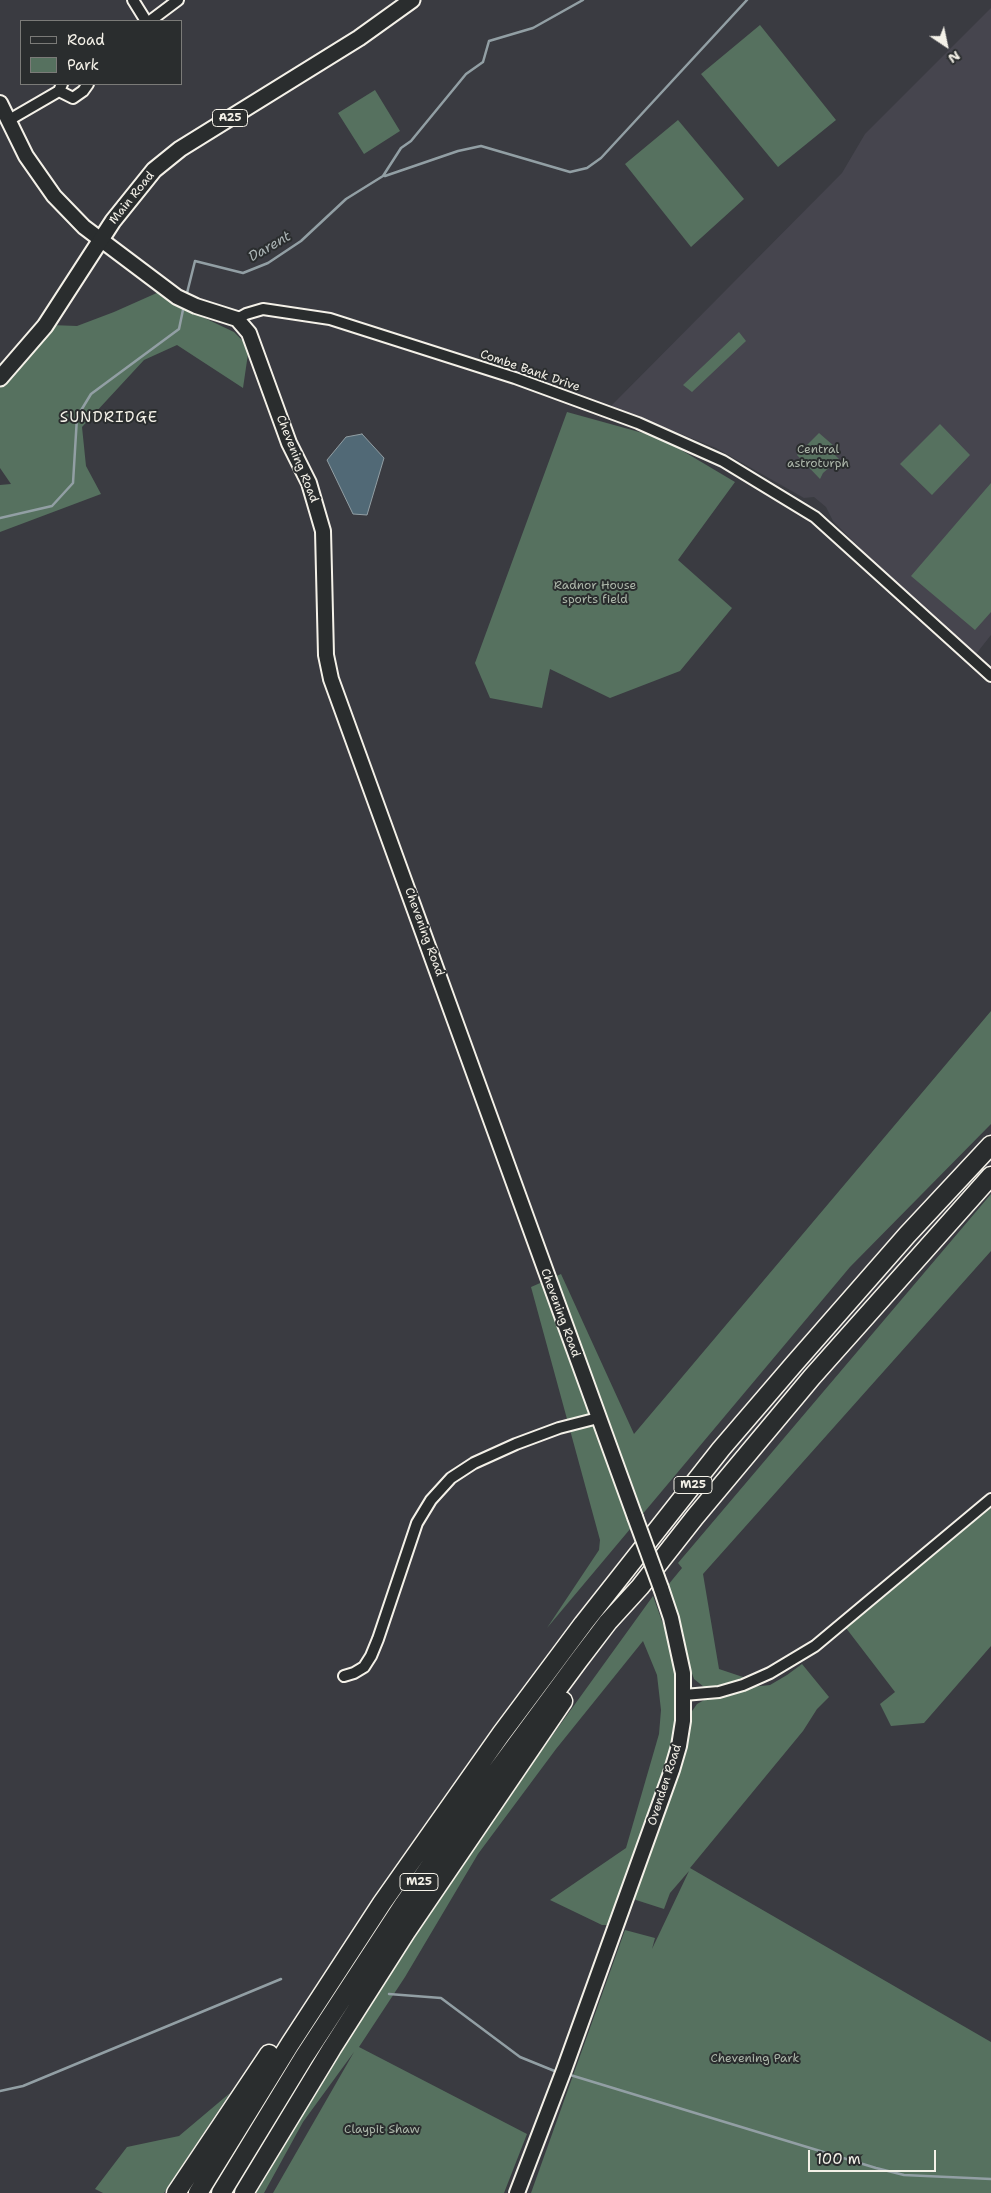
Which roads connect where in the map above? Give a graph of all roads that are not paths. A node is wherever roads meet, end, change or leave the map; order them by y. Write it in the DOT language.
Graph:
graph roads {
  1 [pos="133,0"];
  2 [pos="178,0"];
  3 [pos="412,0"];
  4 [pos="147,20"];
  5 [pos="149,20"];
  6 [pos="87,85"];
  7 [pos="61,87"];
  8 [pos="0,104"];
  9 [pos="9,120"];
  10 [pos="100,239"];
  11 [pos="237,320"];
  12 [pos="0,378"];
  13 [pos="991,676"];
  14 [pos="991,1145"];
  15 [pos="991,1176"];
  16 [pos="598,1418"];
  17 [pos="991,1499"];
  18 [pos="640,1587"];
  19 [pos="344,1676"];
  20 [pos="684,1695"];
  21 [pos="421,1846"];
  22 [pos="176,2193"];
  23 [pos="198,2193"];
  24 [pos="221,2193"];
  25 [pos="244,2193"];
  26 [pos="517,2193"];
  1 -- 4 [label="street"];
  2 -- 5 [label="street"];
  3 -- 10 [label="main road, Main Road / A25"];
  6 -- 7 [label="street"];
  7 -- 9 [label="street"];
  8 -- 9 [label="main road"];
  9 -- 10 [label="main road"];
  10 -- 11 [label="main road"];
  10 -- 12 [label="main road, Main Road / A25"];
  11 -- 13 [label="street, Combe Bank Drive"];
  11 -- 16 [label="main road, Chevening Road"];
  14 -- 21 [label="highway, M25"];
  15 -- 18 [label="highway, M25"];
  16 -- 19 [label="street"];
  16 -- 20 [label="main road, Chevening Road, bridge"];
  17 -- 20 [label="street"];
  18 -- 24 [label="highway, M25"];
  18 -- 25 [label="highway, M25"];
  20 -- 26 [label="main road, Ovenden Road"];
  21 -- 22 [label="highway, M25"];
  21 -- 23 [label="highway, M25"];
}
